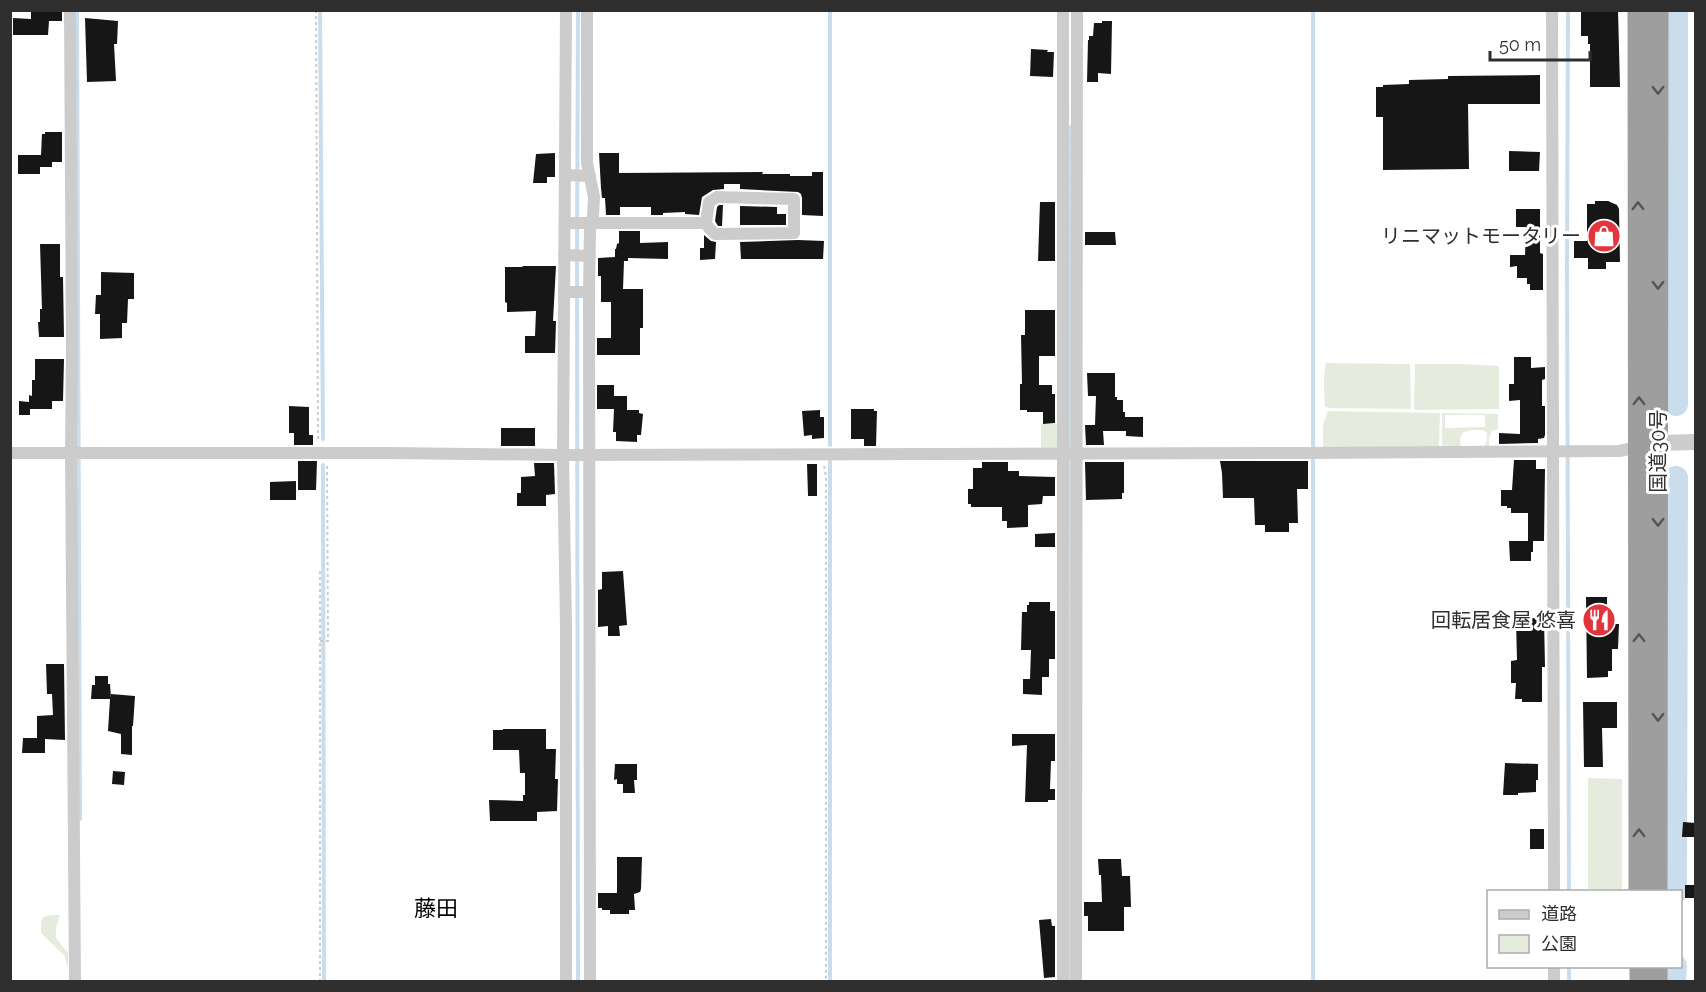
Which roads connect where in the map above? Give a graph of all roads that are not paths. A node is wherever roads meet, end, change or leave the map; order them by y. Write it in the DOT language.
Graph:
graph roads {
  1 [pos="70,10"];
  2 [pos="566,10"];
  3 [pos="587,10"];
  4 [pos="1063,10"];
  5 [pos="1077,10"];
  6 [pos="1552,10"];
  7 [pos="1638,10"];
  8 [pos="1658,10"];
  9 [pos="578,176"];
  10 [pos="706,222"];
  11 [pos="578,223"];
  12 [pos="577,255"];
  13 [pos="577,292"];
  14 [pos="1695,442"];
  15 [pos="1649,445"];
  16 [pos="1563,451"];
  17 [pos="10,453"];
  18 [pos="76,453"];
  19 [pos="1069,453"];
  20 [pos="576,454"];
  21 [pos="1554,890"];
  22 [pos="1640,890"];
  23 [pos="1657,890"];
  24 [pos="75,981"];
  25 [pos="566,981"];
  26 [pos="590,981"];
  27 [pos="1063,981"];
  28 [pos="1076,981"];
  1 -- 18 [label="street"];
  2 -- 9 [label="street"];
  3 -- 9 [label="street"];
  4 -- 19 [label="street"];
  5 -- 19 [label="street"];
  6 -- 16 [label="street"];
  15 -- 7 [label="highway, 国道30号, one-way"];
  8 -- 15 [label="highway, 国道30号, one-way"];
  9 -- 11 [label="street"];
  9 -- 11 [label="street"];
  10 -- 10 [label="street"];
  10 -- 11 [label="street"];
  11 -- 12 [label="street"];
  11 -- 12 [label="street"];
  12 -- 13 [label="street"];
  12 -- 13 [label="street"];
  13 -- 20 [label="street"];
  13 -- 20 [label="street"];
  14 -- 15 [label="street"];
  15 -- 16 [label="street"];
  22 -- 15 [label="highway, 国道30号, one-way"];
  15 -- 23 [label="highway, 国道30号, one-way"];
  16 -- 19 [label="street"];
  16 -- 21 [label="street"];
  17 -- 18 [label="street"];
  18 -- 20 [label="street"];
  18 -- 24 [label="street"];
  19 -- 20 [label="street"];
  19 -- 27 [label="street"];
  19 -- 28 [label="street"];
  20 -- 25 [label="street"];
  20 -- 26 [label="street"];
}
